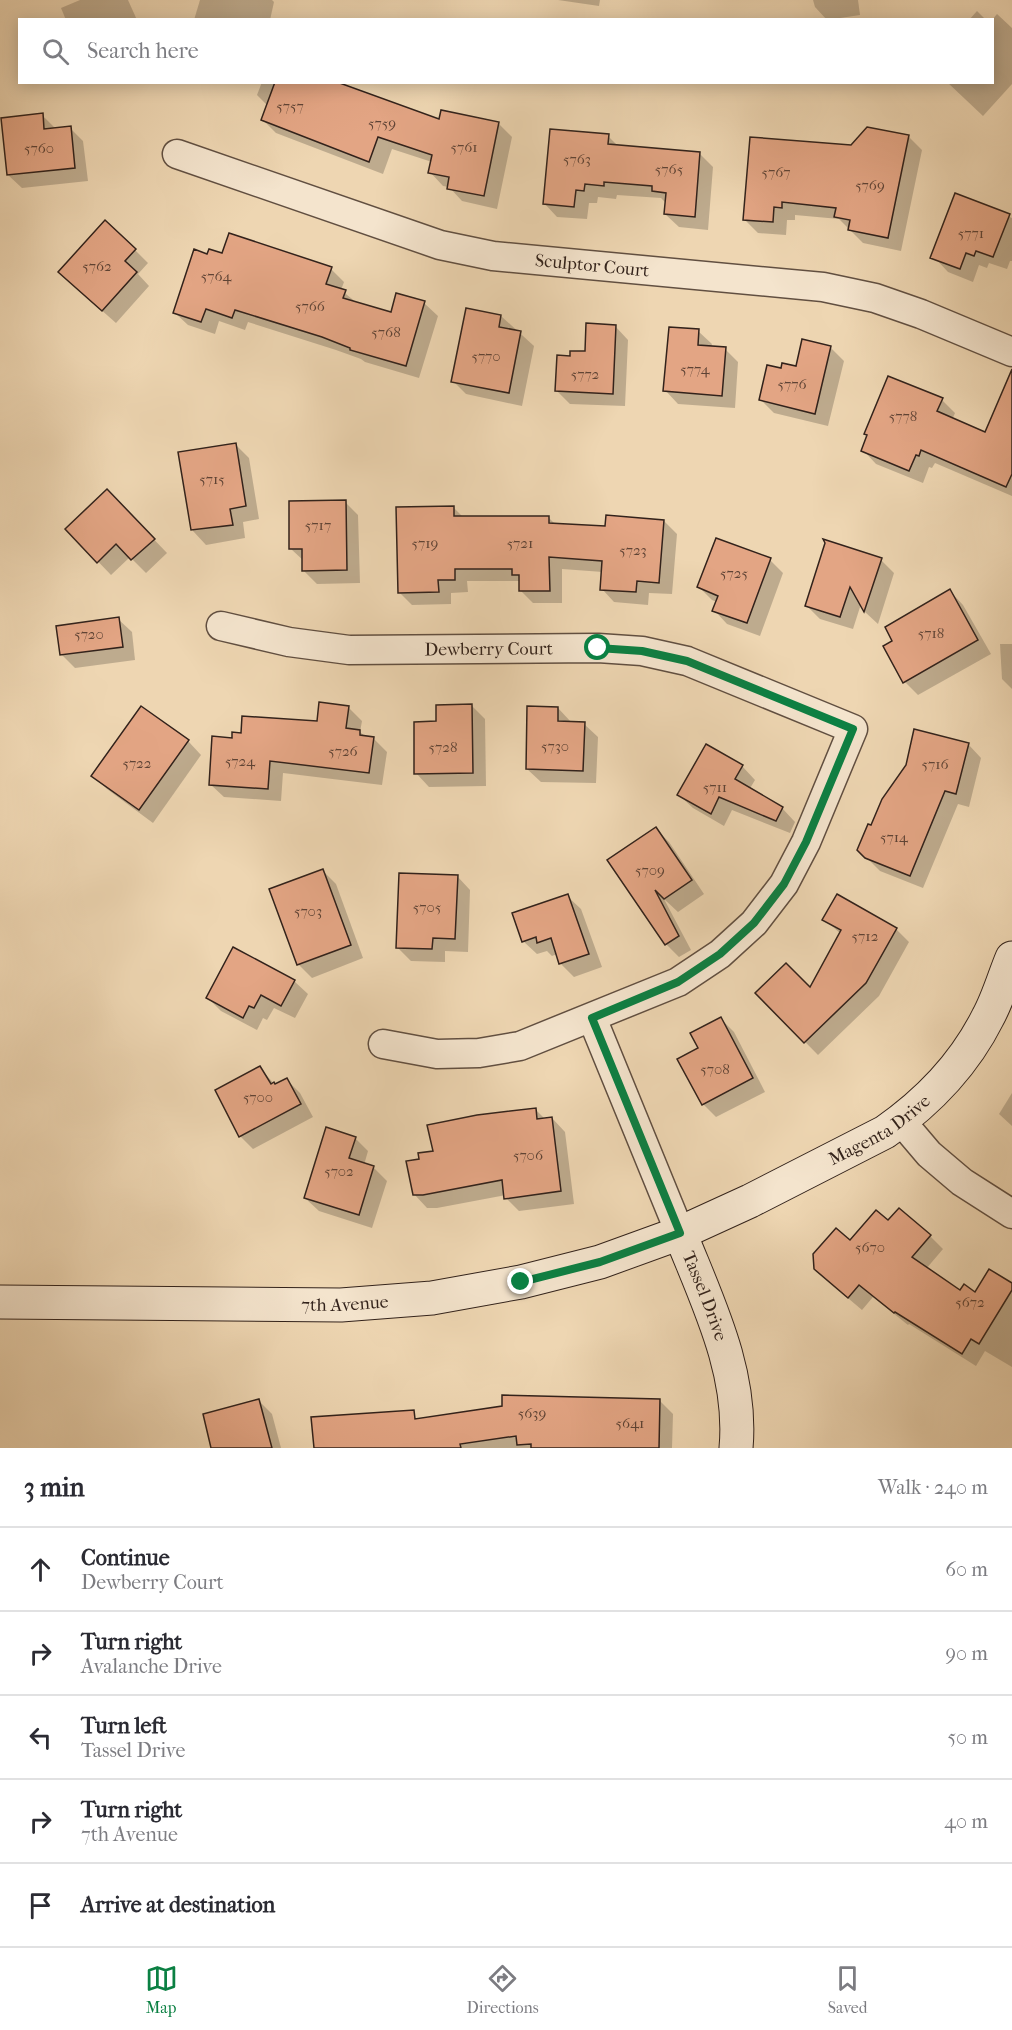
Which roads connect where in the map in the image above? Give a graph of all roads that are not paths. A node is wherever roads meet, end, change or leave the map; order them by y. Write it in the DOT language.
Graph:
graph roads {
  1 [pos="177,154"];
  2 [pos="1012,352"];
  3 [pos="222,626"];
  4 [pos="1012,958"];
  5 [pos="592,1018"];
  6 [pos="383,1044"];
  7 [pos="901,1121"];
  8 [pos="1012,1214"];
  9 [pos="680,1233"];
  10 [pos="0,1302"];
  11 [pos="736,1448"];
  1 -- 2 [label="street, Sculptor Court"];
  3 -- 5 [label="street, Dewberry Court"];
  4 -- 7 [label="main road, Magenta Drive"];
  5 -- 6 [label="street"];
  5 -- 9 [label="street, Tassel Drive"];
  7 -- 8 [label="street"];
  7 -- 9 [label="main road, Magenta Drive"];
  9 -- 10 [label="main road, 7th Avenue"];
  9 -- 11 [label="main road, Tassel Drive"];
}
